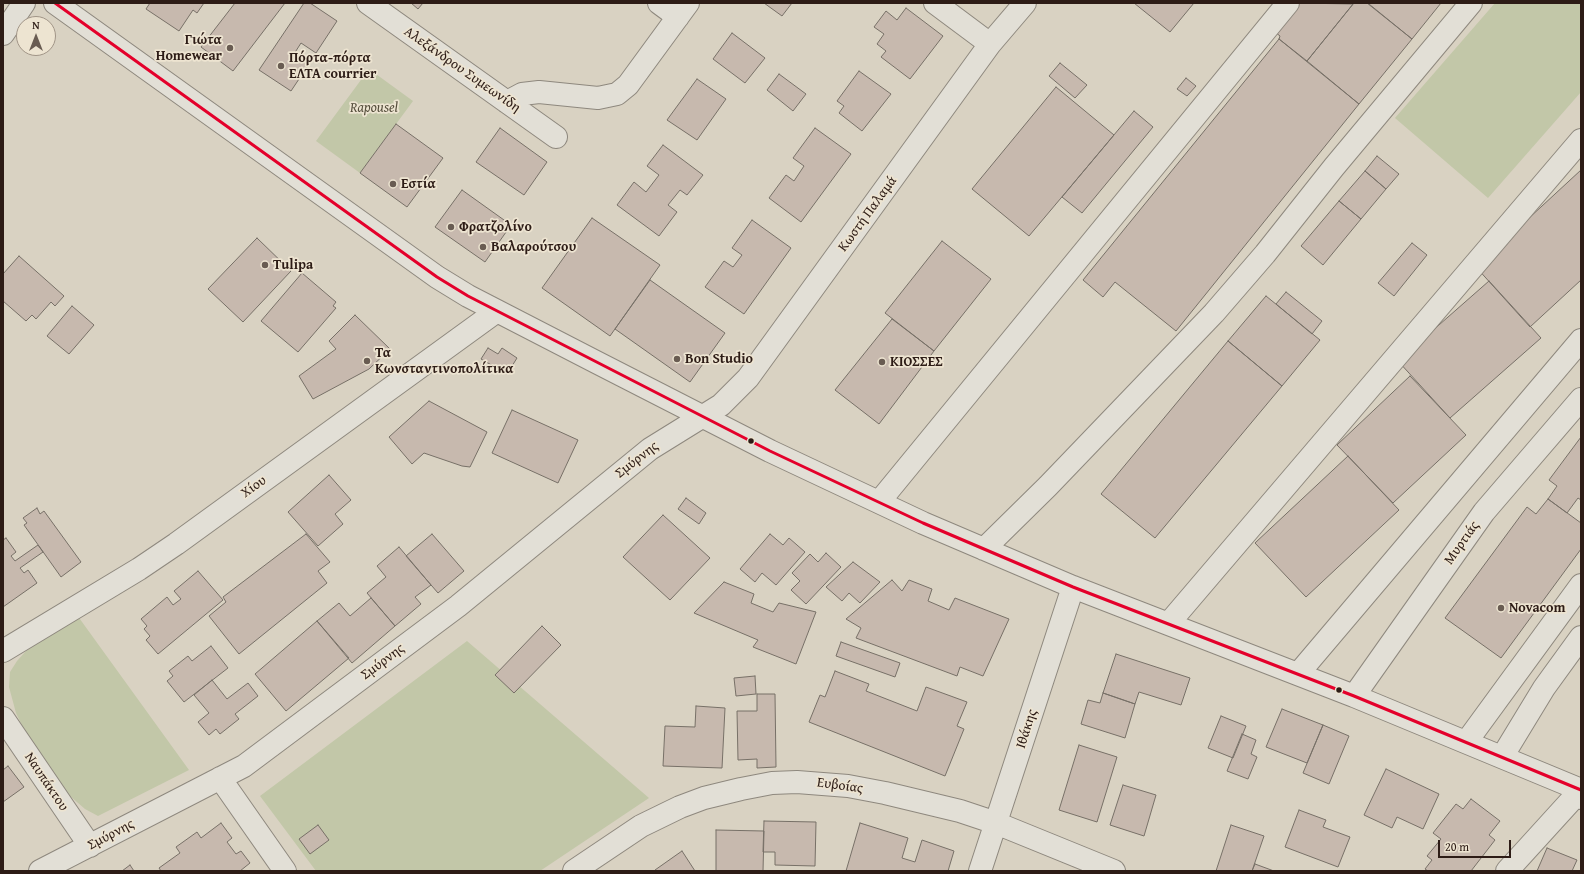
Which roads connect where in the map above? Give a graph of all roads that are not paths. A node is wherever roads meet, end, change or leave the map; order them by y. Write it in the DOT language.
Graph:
graph roads {
  1 [pos="24,3"];
  2 [pos="55,3"];
  3 [pos="368,3"];
  4 [pos="659,3"];
  5 [pos="935,3"];
  6 [pos="1025,3"];
  7 [pos="1288,3"];
  8 [pos="1471,3"];
  9 [pos="683,10"];
  10 [pos="3,34"];
  11 [pos="990,44"];
  12 [pos="506,102"];
  13 [pos="556,137"];
  14 [pos="1581,140"];
  15 [pos="497,310"];
  16 [pos="1581,340"];
  17 [pos="1581,399"];
  18 [pos="703,417"];
  19 [pos="879,502"];
  20 [pos="984,549"];
  21 [pos="1581,585"];
  22 [pos="1073,587"];
  23 [pos="1169,624"];
  24 [pos="1581,637"];
  25 [pos="3,652"];
  26 [pos="1298,674"];
  27 [pos="1354,696"];
  28 [pos="3,718"];
  29 [pos="1467,742"];
  30 [pos="1502,757"];
  31 [pos="220,778"];
  32 [pos="1580,794"];
  33 [pos="996,823"];
  34 [pos="90,846"];
  35 [pos="40,871"];
  36 [pos="285,871"];
  37 [pos="574,871"];
  38 [pos="980,871"];
  39 [pos="1114,871"];
  40 [pos="1507,871"];
  1 -- 10 [label="street"];
  2 -- 15 [label="street"];
  3 -- 12 [label="street, Αλεξάνδρου Συμεωνίδη"];
  4 -- 9 [label="street"];
  5 -- 11 [label="street"];
  6 -- 11 [label="street, Κωστή Παλαμά"];
  7 -- 19 [label="street"];
  8 -- 20 [label="street"];
  9 -- 12 [label="street"];
  11 -- 18 [label="street, Κωστή Παλαμά"];
  12 -- 13 [label="street, Αλεξάνδρου Συμεωνίδη"];
  14 -- 23 [label="street"];
  15 -- 18 [label="street"];
  15 -- 25 [label="street, Χίου"];
  16 -- 26 [label="street"];
  17 -- 27 [label="street, Μυρτιάς"];
  18 -- 19 [label="street"];
  18 -- 31 [label="street, Σμύρνης"];
  19 -- 20 [label="street"];
  20 -- 22 [label="street"];
  21 -- 29 [label="street"];
  22 -- 23 [label="street"];
  22 -- 33 [label="street, Ιθάκης"];
  23 -- 26 [label="street"];
  24 -- 30 [label="street"];
  26 -- 27 [label="street"];
  27 -- 29 [label="street"];
  28 -- 34 [label="street, Ναυπάκτου"];
  29 -- 30 [label="street"];
  30 -- 32 [label="street"];
  31 -- 34 [label="street, Σμύρνης"];
  31 -- 36 [label="street"];
  32 -- 40 [label="street"];
  33 -- 37 [label="street, Ευβοίας"];
  33 -- 38 [label="street, Ιθάκης"];
  33 -- 39 [label="street, Ευβοίας"];
  34 -- 35 [label="street, Σμύρνης"];
}
